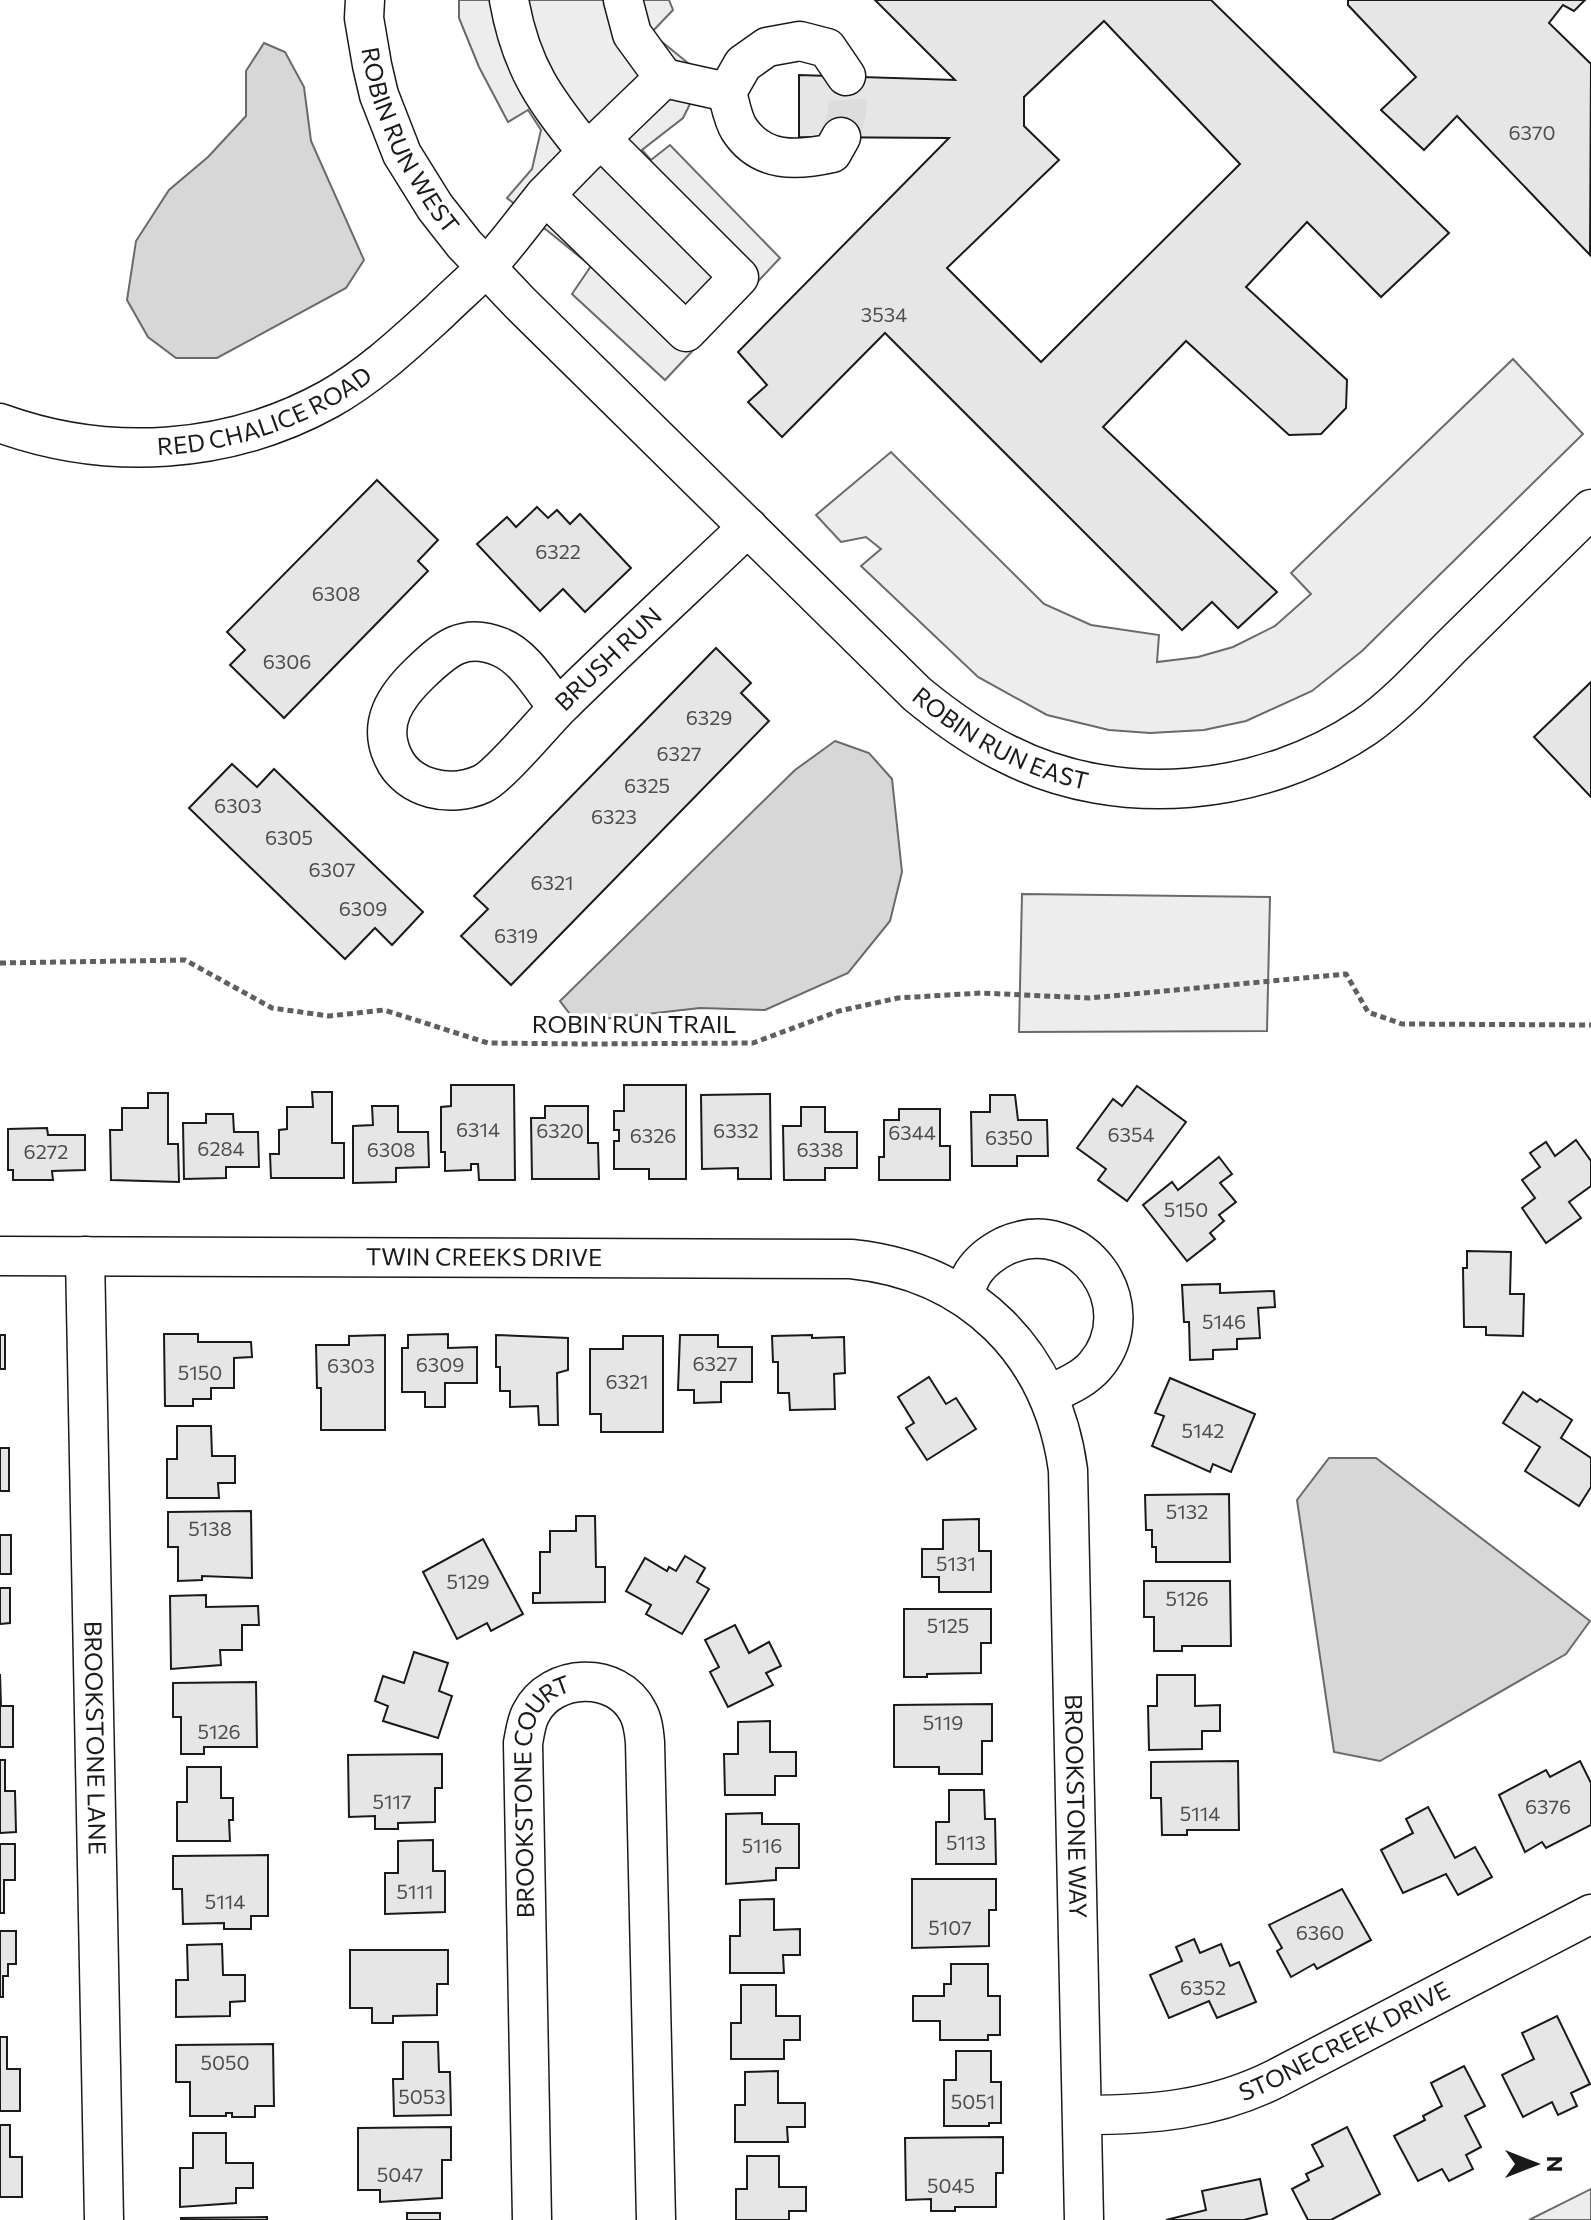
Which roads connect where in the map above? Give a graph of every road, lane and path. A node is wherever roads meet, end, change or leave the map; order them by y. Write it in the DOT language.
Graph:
graph roads {
  1 [pos="365,0"];
  2 [pos="509,0"];
  3 [pos="623,0"];
  4 [pos="846,76"];
  5 [pos="664,78"];
  6 [pos="727,92"];
  7 [pos="841,137"];
  8 [pos="594,146"];
  9 [pos="545,195"];
  10 [pos="488,266"];
  11 [pos="0,423"];
  12 [pos="1586,524"];
  13 [pos="748,527"];
  14 [pos="558,708"];
  15 [pos="0,963"];
  16 [pos="1591,1025"];
  17 [pos="0,1256"];
  18 [pos="85,1256"];
  19 [pos="963,1295"];
  20 [pos="1013,1339"];
  21 [pos="1048,1395"];
  22 [pos="1591,1914"];
  23 [pos="1083,2115"];
  24 [pos="104,2220"];
  25 [pos="532,2220"];
  26 [pos="656,2220"];
  27 [pos="1084,2220"];
  1 -- 10 [label="street, ROBIN RUN WEST"];
  2 -- 8 [label="street"];
  3 -- 5 [label="street"];
  4 -- 6 [label="street"];
  5 -- 6 [label="street"];
  5 -- 8 [label="street, RED CHALICE ROAD"];
  6 -- 7 [label="street"];
  8 -- 9 [label="street, RED CHALICE ROAD"];
  8 -- 9 [label="street"];
  9 -- 10 [label="street, RED CHALICE ROAD"];
  10 -- 11 [label="street, RED CHALICE ROAD"];
  10 -- 13 [label="street, ROBIN RUN EAST"];
  12 -- 13 [label="street, ROBIN RUN EAST"];
  13 -- 14 [label="street, BRUSH RUN"];
  14 -- 14 [label="street, BRUSH RUN"];
  15 -- 16 [label="path, ROBIN RUN TRAIL"];
  17 -- 18 [label="street, TWIN CREEKS DRIVE"];
  18 -- 19 [label="street, TWIN CREEKS DRIVE"];
  18 -- 24 [label="street, BROOKSTONE LANE"];
  19 -- 20 [label="street, TWIN CREEKS DRIVE"];
  19 -- 21 [label="street"];
  20 -- 21 [label="street, BROOKSTONE WAY"];
  21 -- 23 [label="street, BROOKSTONE WAY"];
  22 -- 23 [label="street, STONECREEK DRIVE"];
  23 -- 27 [label="street, BROOKSTONE WAY"];
  25 -- 26 [label="street, BROOKSTONE COURT"];
}
